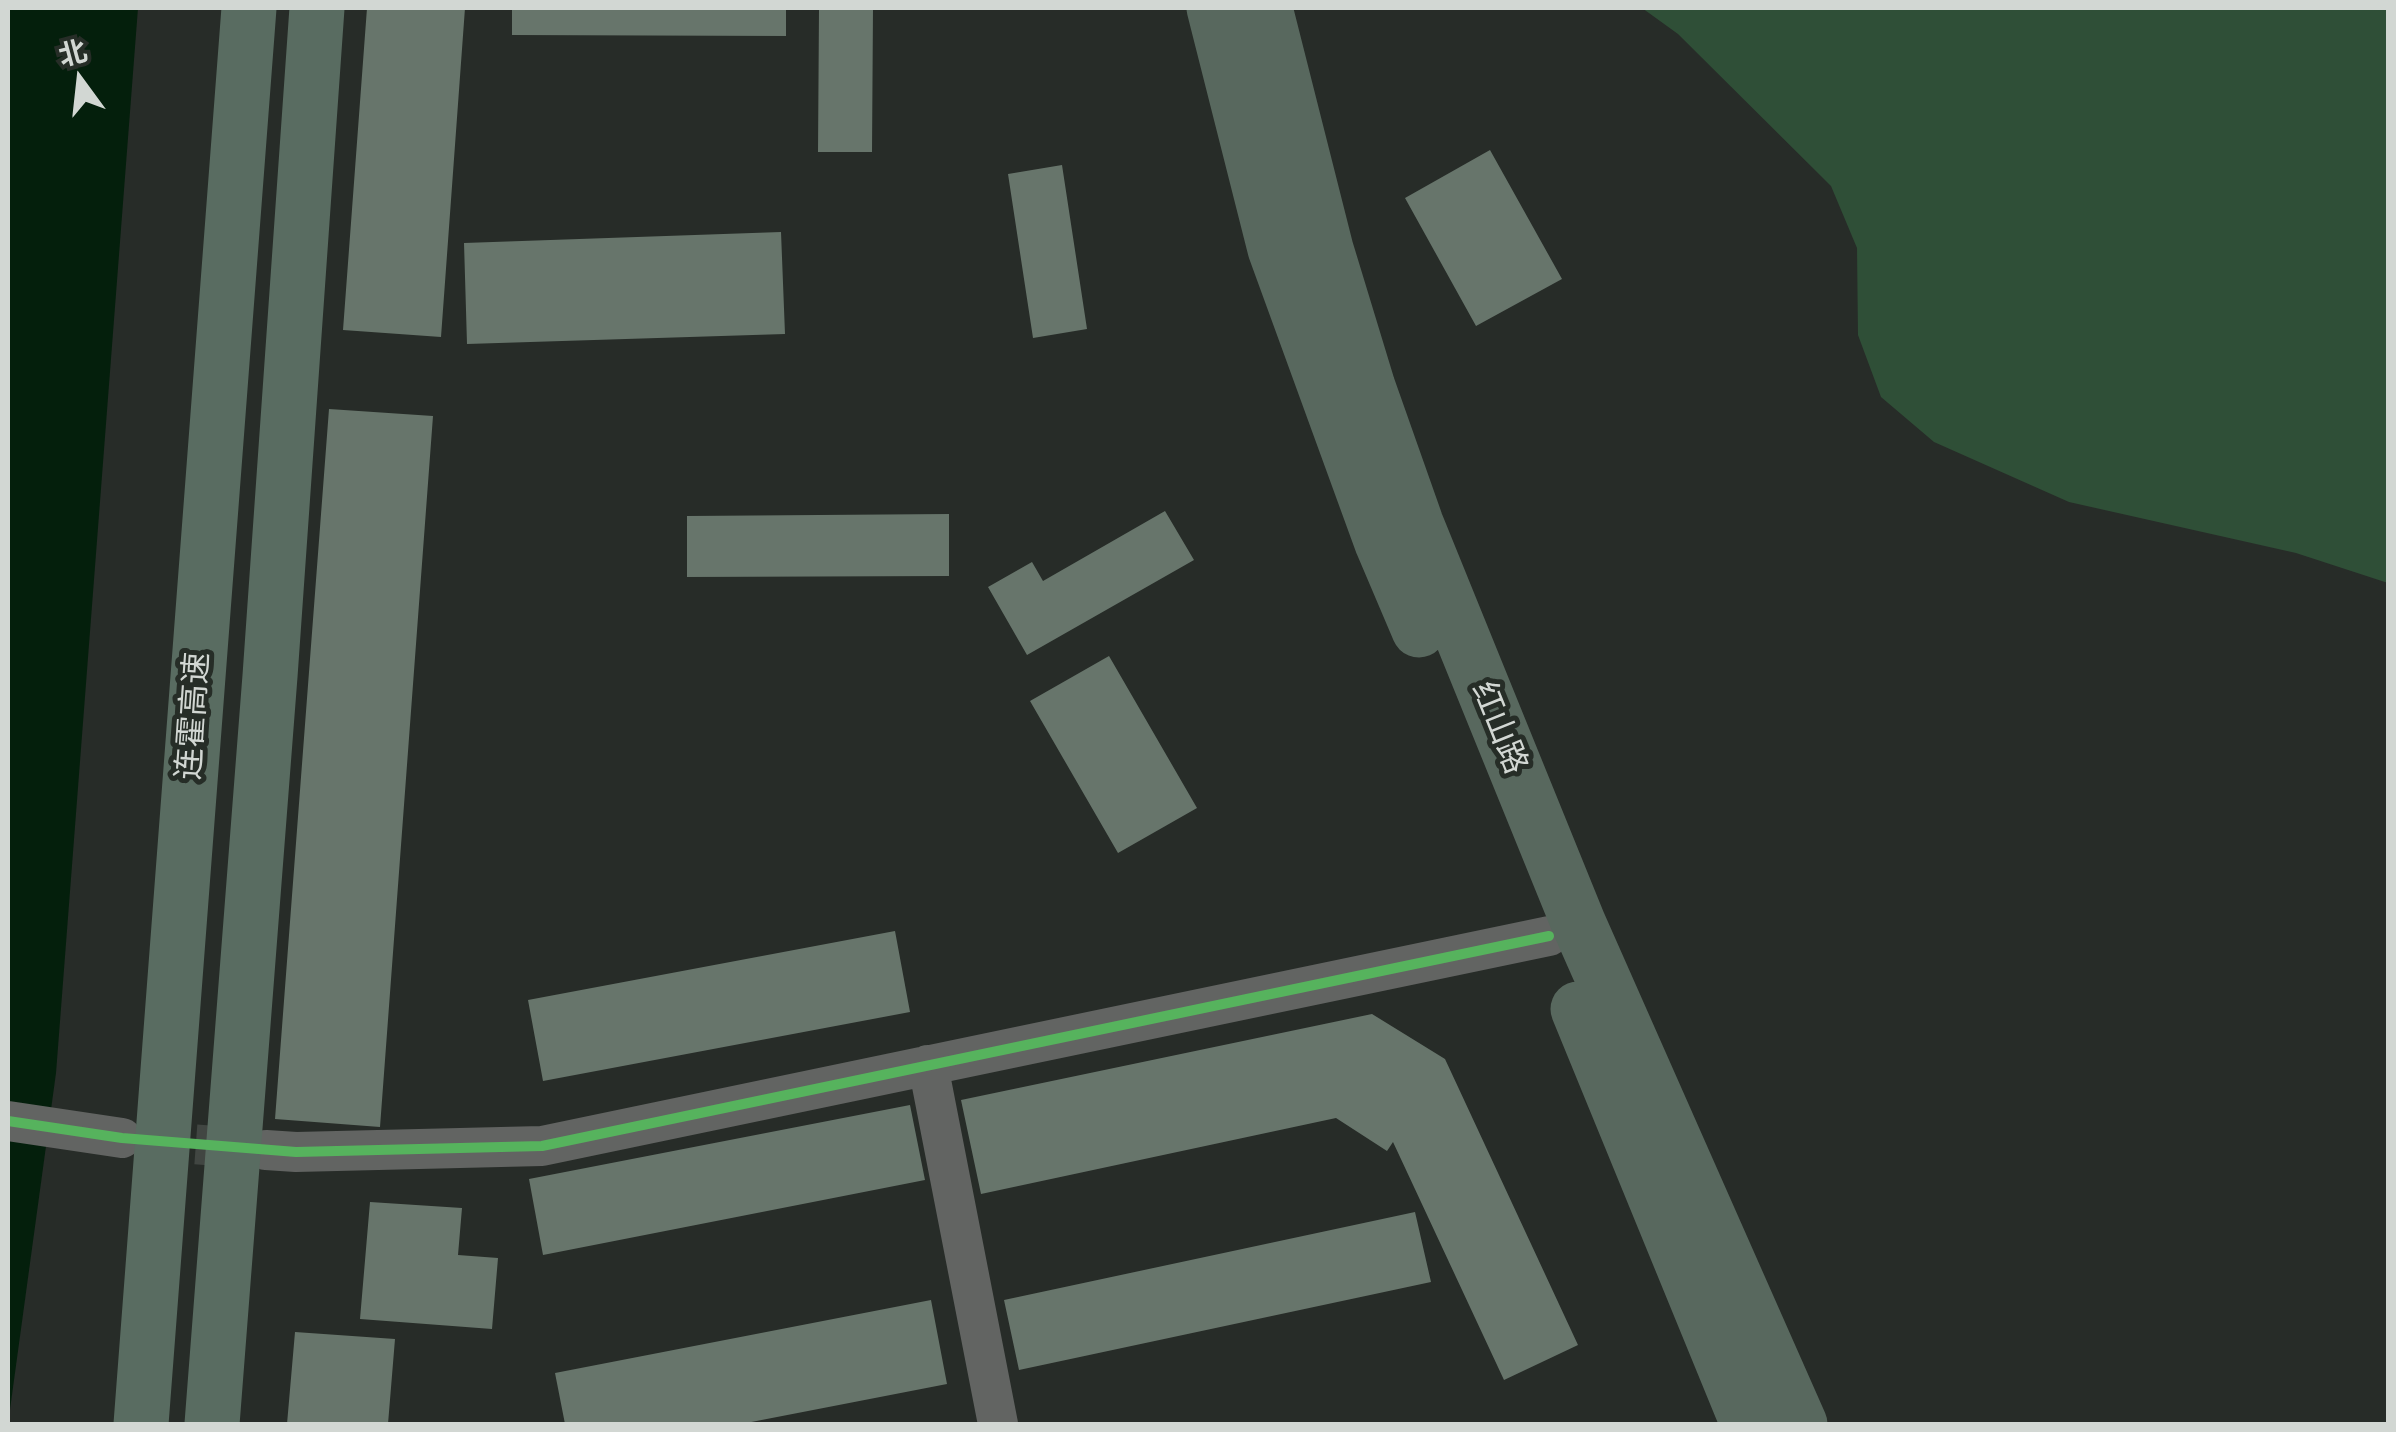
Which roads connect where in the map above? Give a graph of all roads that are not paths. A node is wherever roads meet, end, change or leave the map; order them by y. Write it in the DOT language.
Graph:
graph roads {
  1 [pos="248,8"];
  2 [pos="317,8"];
  3 [pos="1214,8"];
  4 [pos="1265,8"];
  5 [pos="1549,936"];
  6 [pos="928,1066"];
  7 [pos="8,1121"];
  8 [pos="122,1138"];
  9 [pos="266,1150"];
  10 [pos="141,1424"];
  11 [pos="212,1424"];
  12 [pos="998,1424"];
  13 [pos="1748,1424"];
  14 [pos="1800,1424"];
  1 -- 10 [label="highway, 连霍高速"];
  2 -- 11 [label="highway"];
  3 -- 5 [label="highway, 红山路"];
  4 -- 14 [label="highway, 红山路"];
  5 -- 6 [label="street"];
  5 -- 13 [label="highway, 红山路"];
  6 -- 9 [label="street"];
  6 -- 12 [label="street"];
  7 -- 8 [label="street"];
}
